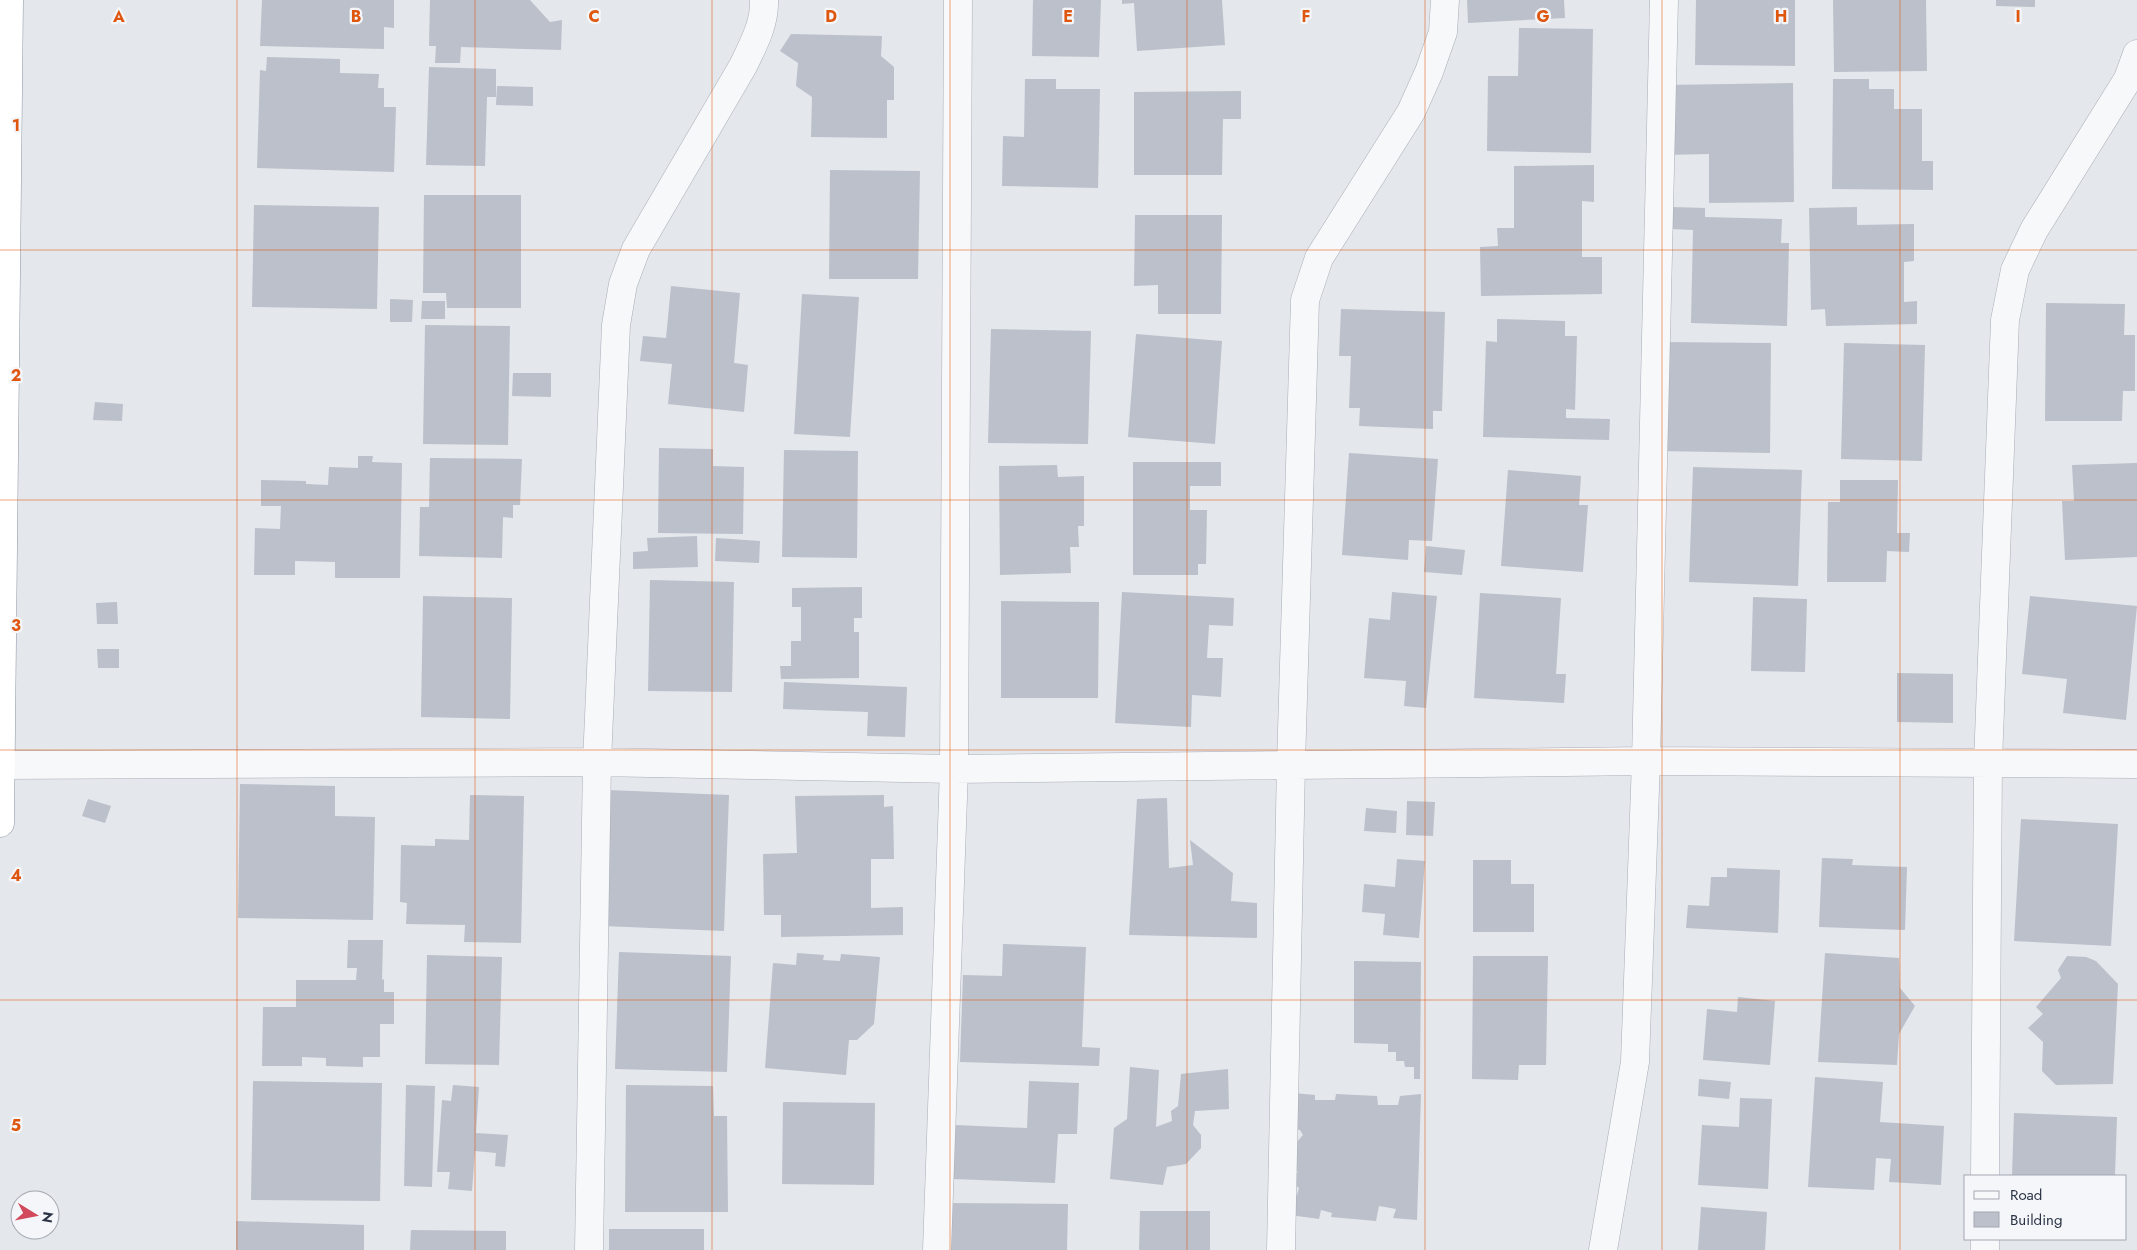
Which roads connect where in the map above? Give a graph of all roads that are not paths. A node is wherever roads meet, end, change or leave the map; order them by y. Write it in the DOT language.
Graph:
graph roads {
  1 [pos="8,0"];
  2 [pos="764,0"];
  3 [pos="958,0"];
  4 [pos="1445,0"];
  5 [pos="1664,0"];
  6 [pos="2137,54"];
  7 [pos="1646,761"];
  8 [pos="597,762"];
  9 [pos="1988,762"];
  10 [pos="1291,764"];
  11 [pos="2137,764"];
  12 [pos="1,765"];
  13 [pos="954,769"];
  14 [pos="0,823"];
  15 [pos="1985,1175"];
  16 [pos="589,1250"];
  17 [pos="937,1250"];
  18 [pos="1281,1250"];
  19 [pos="1602,1250"];
  1 -- 12 [label="highway"];
  2 -- 8 [label="street"];
  3 -- 13 [label="street"];
  4 -- 10 [label="street"];
  5 -- 7 [label="street"];
  6 -- 9 [label="street"];
  7 -- 9 [label="street"];
  7 -- 10 [label="street"];
  7 -- 19 [label="street"];
  8 -- 12 [label="street"];
  8 -- 13 [label="street"];
  8 -- 16 [label="street"];
  9 -- 11 [label="street"];
  9 -- 15 [label="street"];
  10 -- 13 [label="street"];
  10 -- 18 [label="street"];
  12 -- 14 [label="highway"];
  13 -- 17 [label="street"];
}
